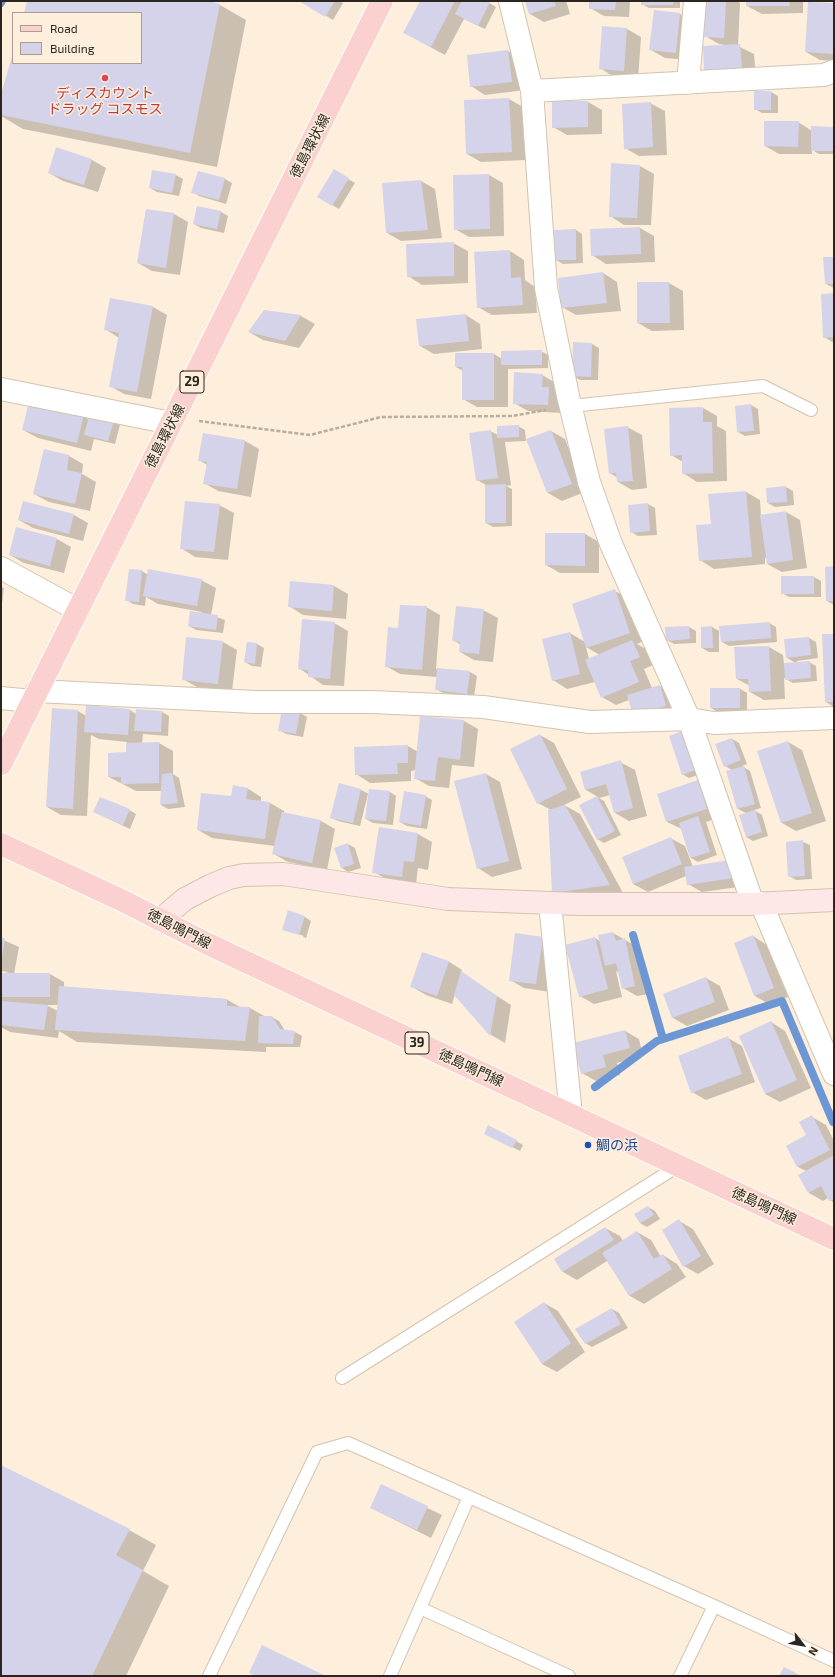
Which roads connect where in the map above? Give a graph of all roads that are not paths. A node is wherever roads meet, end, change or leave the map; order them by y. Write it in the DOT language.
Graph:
graph roads {
  1 [pos="382,1"];
  2 [pos="510,1"];
  3 [pos="695,1"];
  4 [pos="834,71"];
  5 [pos="688,83"];
  6 [pos="532,92"];
  7 [pos="1,389"];
  8 [pos="571,406"];
  9 [pos="811,410"];
  10 [pos="173,421"];
  11 [pos="1,568"];
  12 [pos="78,610"];
  13 [pos="35,696"];
  14 [pos="1,698"];
  15 [pos="834,718"];
  16 [pos="689,719"];
  17 [pos="1,764"];
  18 [pos="1,844"];
  19 [pos="834,900"];
  20 [pos="550,903"];
  21 [pos="757,903"];
  22 [pos="160,920"];
  23 [pos="834,1074"];
  24 [pos="571,1115"];
  25 [pos="678,1166"];
  26 [pos="834,1239"];
  27 [pos="342,1378"];
  28 [pos="469,1497"];
  29 [pos="714,1606"];
  30 [pos="420,1608"];
  31 [pos="834,1661"];
  32 [pos="210,1676"];
  33 [pos="390,1676"];
  34 [pos="569,1676"];
  35 [pos="680,1676"];
  1 -- 10 [label="main road, 徳島環状線 / 29"];
  2 -- 6 [label="street"];
  3 -- 5 [label="street"];
  4 -- 5 [label="street"];
  5 -- 6 [label="street"];
  6 -- 8 [label="street"];
  7 -- 10 [label="street"];
  8 -- 9 [label="lane"];
  8 -- 16 [label="street"];
  10 -- 12 [label="main road, 徳島環状線 / 29"];
  11 -- 12 [label="street"];
  12 -- 13 [label="main road, 徳島環状線 / 29"];
  13 -- 14 [label="street"];
  13 -- 16 [label="street"];
  13 -- 17 [label="main road, 徳島環状線 / 29"];
  15 -- 16 [label="street"];
  16 -- 21 [label="street"];
  18 -- 22 [label="main road, 徳島鳴門線 / 39"];
  19 -- 21 [label="street"];
  20 -- 21 [label="street"];
  20 -- 22 [label="street"];
  20 -- 24 [label="street"];
  21 -- 23 [label="street"];
  22 -- 24 [label="main road, 徳島鳴門線 / 39"];
  24 -- 25 [label="main road, 徳島鳴門線 / 39"];
  25 -- 26 [label="main road, 徳島鳴門線 / 39"];
  25 -- 27 [label="lane"];
  28 -- 29 [label="lane"];
  28 -- 30 [label="lane"];
  28 -- 32 [label="lane"];
  29 -- 31 [label="lane"];
  29 -- 35 [label="lane"];
  30 -- 33 [label="lane"];
  30 -- 34 [label="lane"];
}
